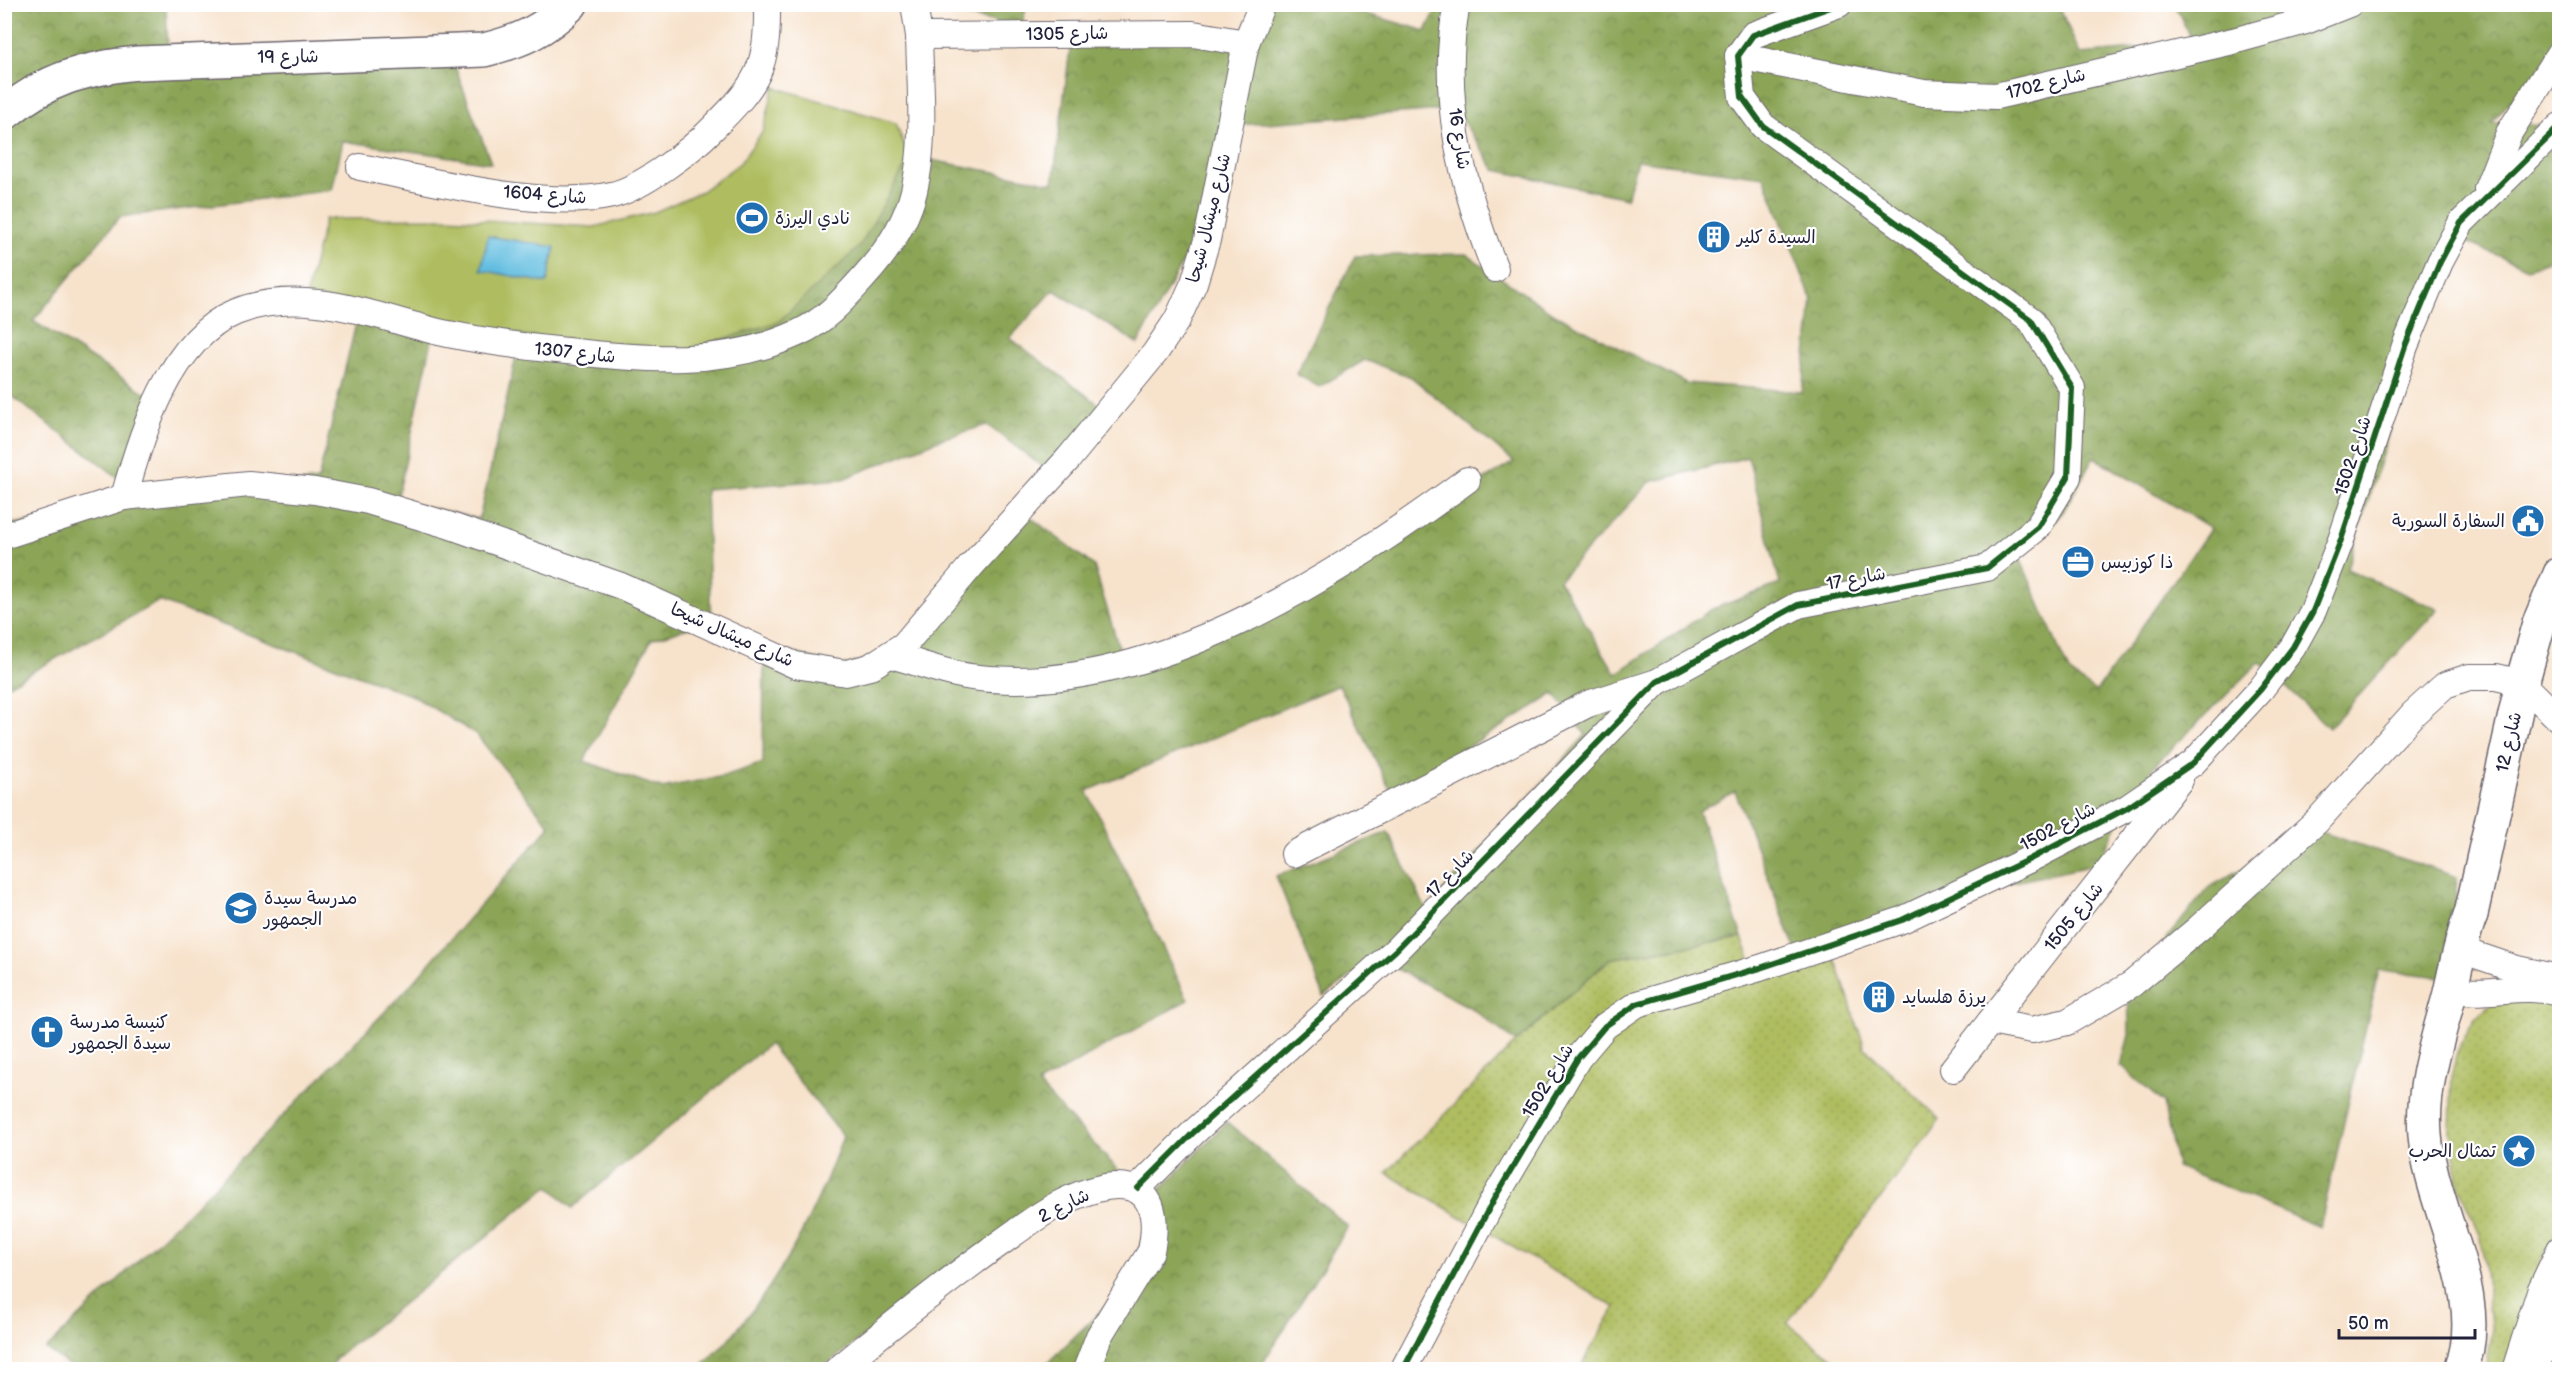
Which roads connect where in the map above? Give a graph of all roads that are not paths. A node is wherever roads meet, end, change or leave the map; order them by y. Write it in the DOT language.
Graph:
graph roads {
  1 [pos="571,4"];
  2 [pos="767,4"];
  3 [pos="914,4"];
  4 [pos="1262,4"];
  5 [pos="1457,4"];
  6 [pos="1839,4"];
  7 [pos="2349,4"];
  8 [pos="919,36"];
  9 [pos="1246,43"];
  10 [pos="2559,52"];
  11 [pos="1738,56"];
  12 [pos="11,100"];
  13 [pos="2559,126"];
  14 [pos="360,167"];
  15 [pos="2484,198"];
  16 [pos="1495,269"];
  17 [pos="1467,480"];
  18 [pos="124,497"];
  19 [pos="4,536"];
  20 [pos="2559,574"];
  21 [pos="892,655"];
  22 [pos="1657,682"];
  23 [pos="2522,683"];
  24 [pos="2559,720"];
  25 [pos="2193,764"];
  26 [pos="1294,854"];
  27 [pos="2465,951"];
  28 [pos="2559,979"];
  29 [pos="2458,991"];
  30 [pos="2559,994"];
  31 [pos="1990,1022"];
  32 [pos="1953,1069"];
  33 [pos="1138,1188"];
  34 [pos="2559,1249"];
  35 [pos="2559,1299"];
  36 [pos="837,1370"];
  37 [pos="1086,1370"];
  38 [pos="1403,1370"];
  39 [pos="2461,1370"];
  40 [pos="2476,1370"];
  41 [pos="2515,1370"];
  42 [pos="2535,1370"];
  1 -- 12 [label="main road, شارع 19"];
  2 -- 14 [label="street, شارع 1604"];
  3 -- 8 [label="street"];
  4 -- 9 [label="street, شارع ميشال شيحا"];
  5 -- 16 [label="street, شارع 16"];
  6 -- 11 [label="street"];
  7 -- 11 [label="street, شارع 1702"];
  8 -- 9 [label="street, شارع 1305"];
  8 -- 18 [label="street, شارع 1307"];
  9 -- 21 [label="street, شارع ميشال شيحا"];
  10 -- 15 [label="street"];
  11 -- 22 [label="street, شارع 17"];
  13 -- 15 [label="street, شارع 1502"];
  15 -- 25 [label="street, شارع 1502"];
  17 -- 21 [label="street"];
  18 -- 19 [label="street, شارع ميشال شيحا"];
  18 -- 21 [label="street, شارع ميشال شيحا"];
  20 -- 23 [label="main road, شارع 12"];
  22 -- 26 [label="street"];
  22 -- 33 [label="street, شارع 17"];
  23 -- 24 [label="street"];
  23 -- 27 [label="main road, شارع 12"];
  23 -- 31 [label="street"];
  25 -- 31 [label="street, شارع 1505"];
  25 -- 38 [label="street, شارع 1502"];
  27 -- 28 [label="street"];
  27 -- 29 [label="main road, شارع 12"];
  29 -- 30 [label="street"];
  29 -- 39 [label="main road"];
  29 -- 40 [label="main road"];
  31 -- 32 [label="street, شارع 1505"];
  33 -- 36 [label="street, شارع 2"];
  33 -- 37 [label="street"];
  34 -- 41 [label="street"];
  35 -- 42 [label="street"];
}
